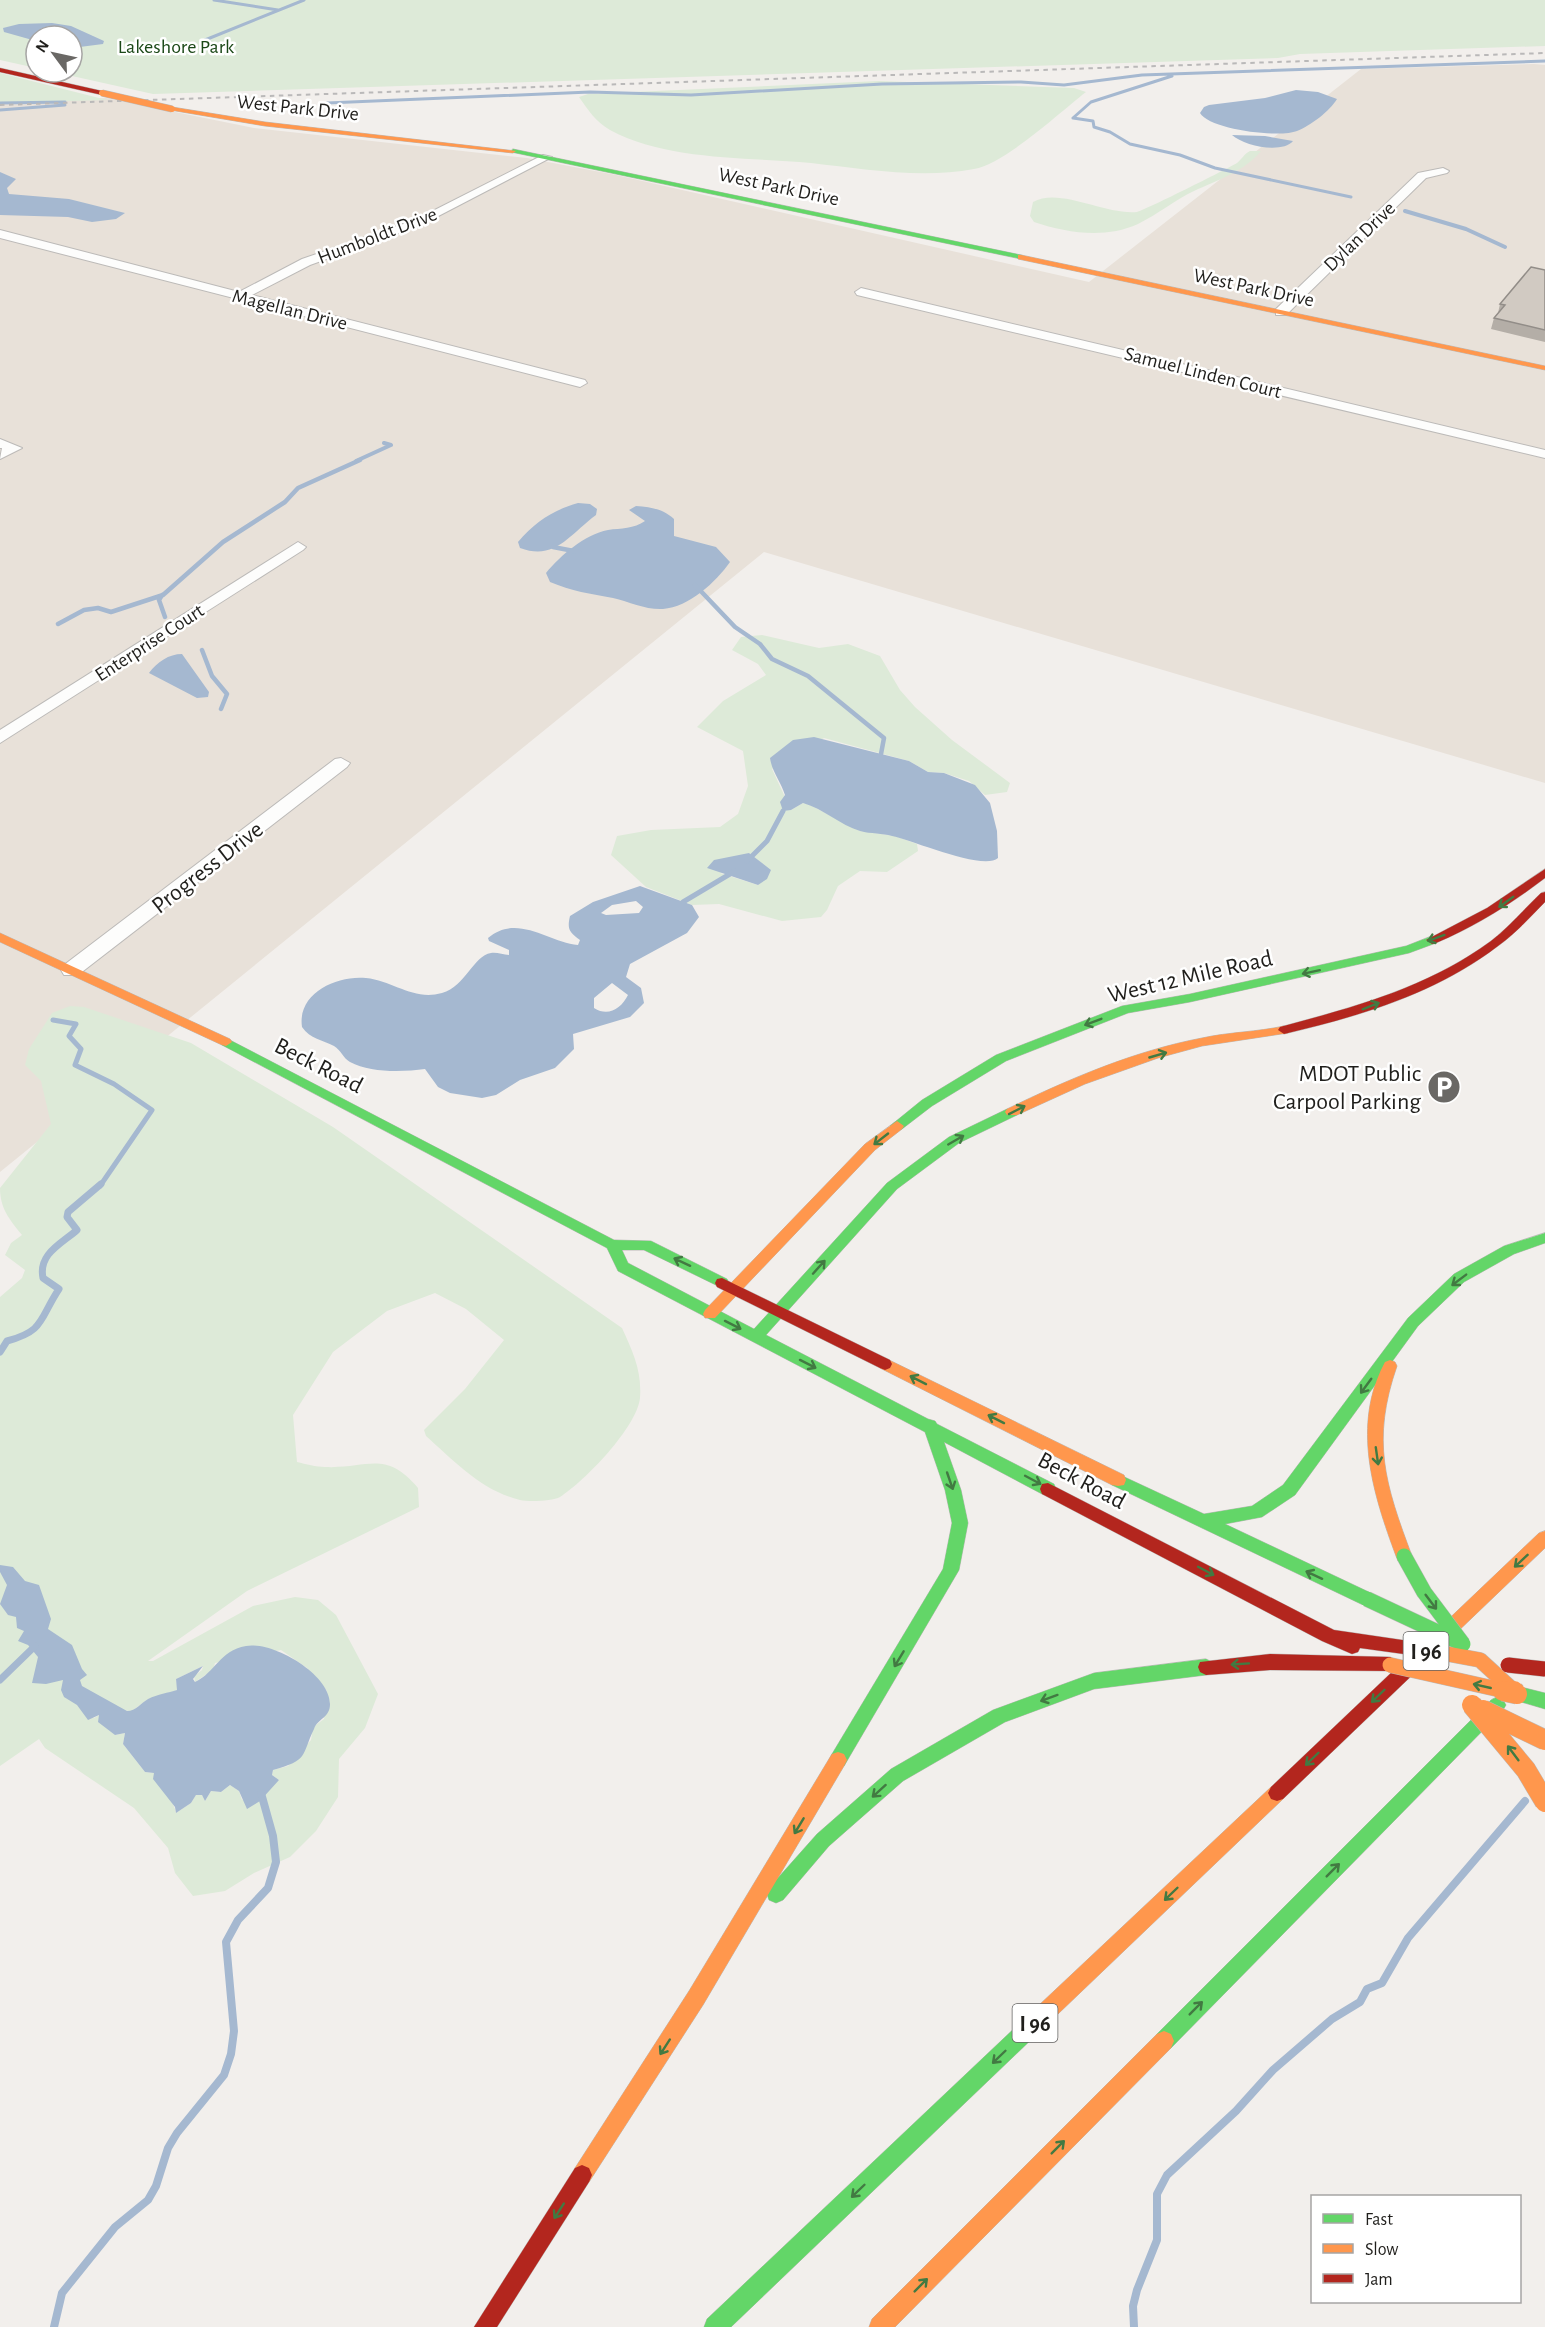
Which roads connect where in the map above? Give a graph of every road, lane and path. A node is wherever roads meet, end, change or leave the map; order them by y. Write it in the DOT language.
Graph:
graph roads {
  1 [pos="0,70"];
  2 [pos="547,157"];
  3 [pos="1443,171"];
  4 [pos="0,234"];
  5 [pos="861,292"];
  6 [pos="240,296"];
  7 [pos="1281,312"];
  8 [pos="1545,368"];
  9 [pos="580,383"];
  10 [pos="0,443"];
  11 [pos="1545,454"];
  12 [pos="0,456"];
  13 [pos="298,547"];
  14 [pos="0,738"];
  15 [pos="341,763"];
  16 [pos="1545,872"];
  17 [pos="1545,896"];
  18 [pos="0,937"];
  19 [pos="1413,960"];
  20 [pos="71,970"];
  21 [pos="1438,979"];
  22 [pos="1241,987"];
  23 [pos="1256,995"];
  24 [pos="1265,1016"];
  25 [pos="1264,1035"];
  26 [pos="1545,1238"];
  27 [pos="612,1245"];
  28 [pos="735,1287"];
  29 [pos="779,1310"];
  30 [pos="710,1314"];
  31 [pos="1413,1322"];
  32 [pos="756,1337"];
  33 [pos="930,1425"];
  34 [pos="1200,1521"];
  35 [pos="1545,1538"];
  36 [pos="1368,1599"];
  37 [pos="1328,1635"];
  38 [pos="1463,1644"];
  39 [pos="1421,1649"];
  40 [pos="1545,1657"];
  41 [pos="1480,1660"];
  42 [pos="1389,1665"];
  43 [pos="1508,1665"];
  44 [pos="1545,1669"];
  45 [pos="1545,1682"];
  46 [pos="1444,1684"];
  47 [pos="1517,1694"];
  48 [pos="1467,1703"];
  49 [pos="1542,1707"];
  50 [pos="1545,1740"];
  51 [pos="1545,1802"];
  52 [pos="696,1998"];
  53 [pos="485,2327"];
  54 [pos="715,2327"];
  55 [pos="880,2327"];
  1 -- 2 [label="main road, West Park Drive, bridge"];
  2 -- 6 [label="street, Humboldt Drive"];
  2 -- 7 [label="main road, West Park Drive"];
  3 -- 7 [label="street, Dylan Drive"];
  4 -- 6 [label="street, Magellan Drive"];
  5 -- 11 [label="street, Samuel Linden Court"];
  6 -- 9 [label="street, Magellan Drive"];
  7 -- 8 [label="main road, West Park Drive"];
  10 -- 12 [label="street"];
  13 -- 14 [label="street, Enterprise Court"];
  15 -- 20 [label="street, Progress Drive"];
  16 -- 19 [label="main road, West 12 Mile Road, one-way"];
  17 -- 21 [label="main road"];
  18 -- 20 [label="main road, Beck Road"];
  19 -- 21 [label="main road"];
  19 -- 22 [label="main road, West 12 Mile Road, one-way"];
  20 -- 27 [label="main road, Beck Road"];
  25 -- 21 [label="main road, one-way"];
  22 -- 23 [label="main road"];
  22 -- 28 [label="main road, West 12 Mile Road, one-way"];
  24 -- 25 [label="main road"];
  29 -- 25 [label="main road, one-way"];
  26 -- 31 [label="main road, one-way"];
  28 -- 27 [label="main road, Beck Road, one-way"];
  27 -- 30 [label="main road, Beck Road"];
  28 -- 29 [label="main road, Beck Road"];
  28 -- 30 [label="main road, West 12 Mile Road"];
  29 -- 32 [label="main road"];
  34 -- 29 [label="main road, Beck Road, one-way"];
  30 -- 32 [label="main road, Beck Road, one-way"];
  31 -- 34 [label="main road, one-way"];
  31 -- 38 [label="main road, one-way, bridge"];
  32 -- 33 [label="main road, Beck Road, one-way"];
  33 -- 37 [label="main road, Beck Road, one-way"];
  33 -- 52 [label="main road, one-way"];
  36 -- 34 [label="main road, Beck Road, one-way"];
  35 -- 54 [label="main road, I 96, one-way"];
  36 -- 38 [label="main road, Beck Road, bridge"];
  36 -- 39 [label="main road, bridge"];
  37 -- 39 [label="main road"];
  37 -- 42 [label="main road, Beck Road"];
  38 -- 41 [label="main road, bridge"];
  38 -- 43 [label="main road, Beck Road"];
  39 -- 41 [label="main road, bridge"];
  39 -- 46 [label="main road, bridge"];
  55 -- 40 [label="main road, one-way"];
  41 -- 43 [label="main road"];
  41 -- 47 [label="main road, bridge"];
  42 -- 46 [label="main road, bridge"];
  42 -- 52 [label="main road, one-way"];
  43 -- 44 [label="main road, bridge"];
  43 -- 45 [label="main road, Beck Road"];
  47 -- 46 [label="main road, one-way, bridge"];
  46 -- 48 [label="main road"];
  47 -- 49 [label="main road"];
  48 -- 50 [label="main road, bridge"];
  51 -- 48 [label="main road, one-way, bridge"];
  52 -- 53 [label="main road, one-way"];
}
